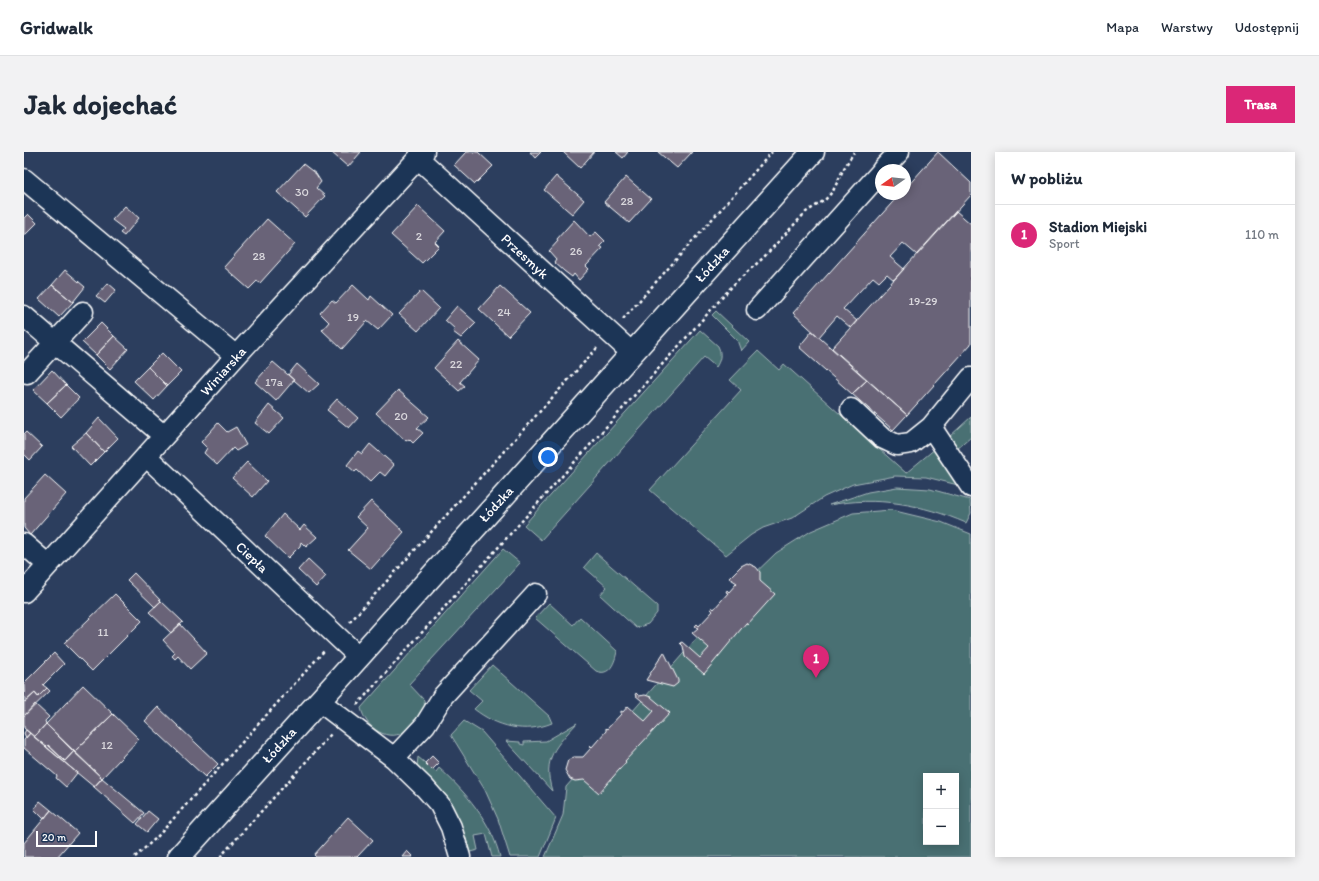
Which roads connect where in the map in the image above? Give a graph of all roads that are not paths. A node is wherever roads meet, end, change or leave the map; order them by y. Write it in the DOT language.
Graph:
graph roads {
  1 [pos="813,152"];
  2 [pos="899,152"];
  3 [pos="421,155"];
  4 [pos="888,164"];
  5 [pos="24,179"];
  6 [pos="875,179"];
  7 [pos="756,310"];
  8 [pos="83,312"];
  9 [pos="24,316"];
  10 [pos="55,343"];
  11 [pos="632,353"];
  12 [pos="236,356"];
  13 [pos="26,374"];
  14 [pos="971,378"];
  15 [pos="850,409"];
  16 [pos="931,427"];
  17 [pos="164,436"];
  18 [pos="146,456"];
  19 [pos="971,487"];
  20 [pos="24,544"];
  21 [pos="48,565"];
  22 [pos="24,592"];
  23 [pos="536,594"];
  24 [pos="359,657"];
  25 [pos="319,701"];
  26 [pos="394,758"];
  27 [pos="458,856"];
  28 [pos="179,857"];
  1 -- 11 [label="main road, Łódzka"];
  2 -- 4 [label="street"];
  3 -- 11 [label="street, Przesmyk"];
  3 -- 12 [label="street, Winiarska"];
  5 -- 12 [label="street"];
  6 -- 7 [label="street"];
  8 -- 10 [label="street"];
  9 -- 10 [label="street"];
  10 -- 13 [label="street"];
  10 -- 17 [label="street"];
  11 -- 24 [label="main road, Łódzka"];
  12 -- 17 [label="street, Winiarska"];
  14 -- 16 [label="street"];
  15 -- 16 [label="street"];
  16 -- 19 [label="street"];
  17 -- 18 [label="street, Winiarska"];
  18 -- 21 [label="street, Winiarska"];
  18 -- 24 [label="street, Ciepła"];
  20 -- 21 [label="street"];
  21 -- 22 [label="street, Winiarska"];
  23 -- 26 [label="street"];
  24 -- 25 [label="main road, Łódzka"];
  25 -- 26 [label="street"];
  25 -- 28 [label="main road, Łódzka"];
  26 -- 27 [label="street"];
}
